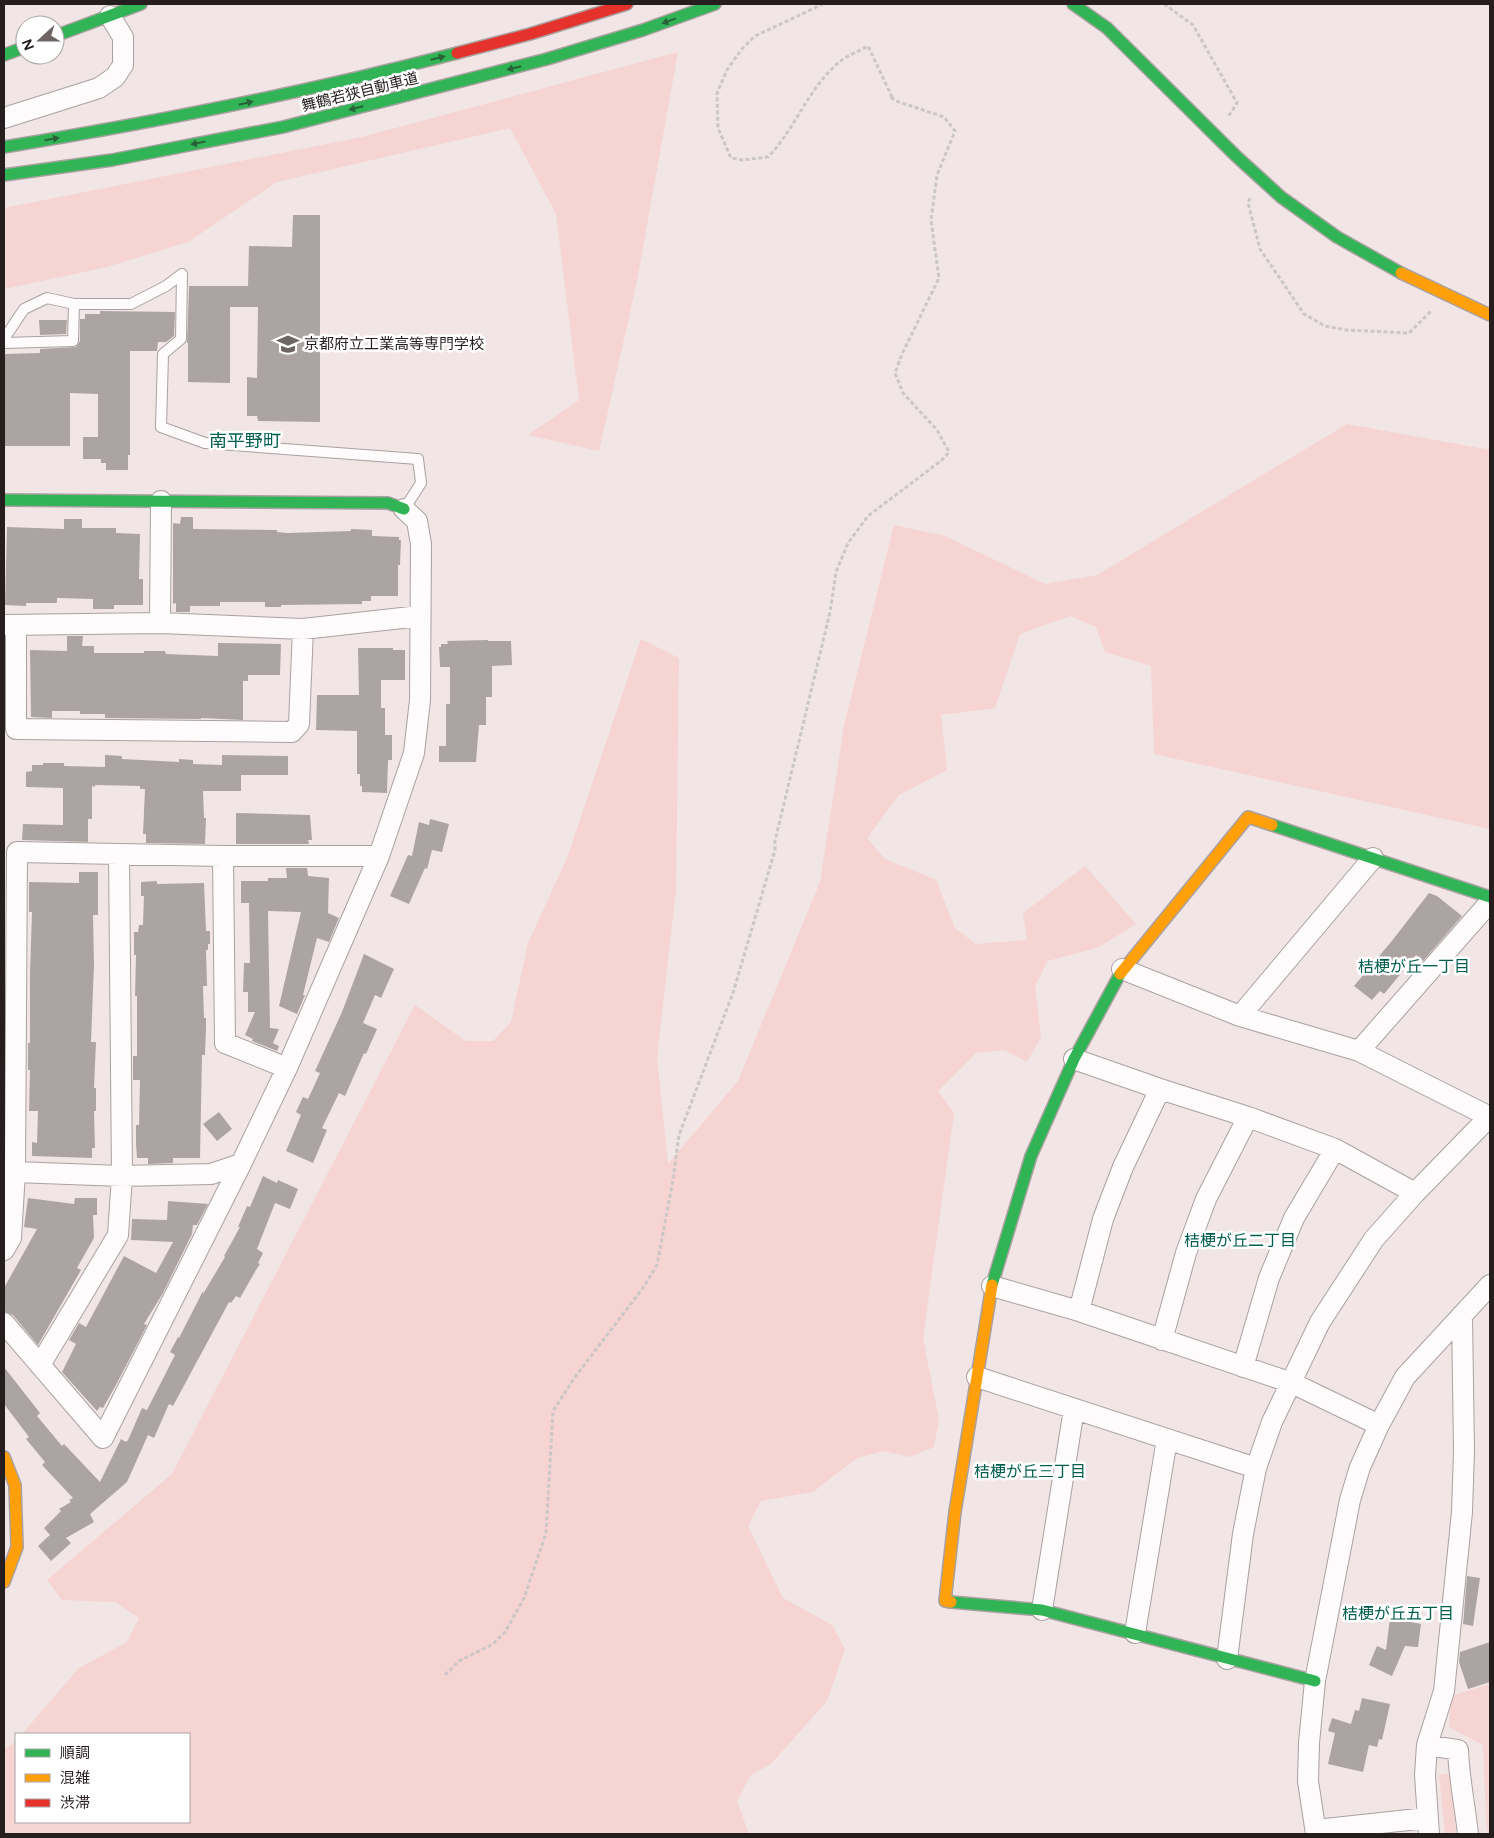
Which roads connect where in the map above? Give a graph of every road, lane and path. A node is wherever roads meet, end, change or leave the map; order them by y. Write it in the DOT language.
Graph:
graph roads {
  1 [pos="141,4"];
  2 [pos="627,4"];
  3 [pos="715,4"];
  4 [pos="823,4"];
  5 [pos="1073,4"];
  6 [pos="1164,4"];
  7 [pos="110,16"];
  8 [pos="65,32"];
  9 [pos="4,118"];
  10 [pos="1216,137"];
  11 [pos="4,147"];
  12 [pos="4,175"];
  13 [pos="1256,176"];
  14 [pos="1447,296"];
  15 [pos="74,304"];
  16 [pos="1490,315"];
  17 [pos="4,341"];
  18 [pos="4,500"];
  19 [pos="161,501"];
  20 [pos="404,509"];
  21 [pos="420,616"];
  22 [pos="160,623"];
  23 [pos="10,625"];
  24 [pos="303,629"];
  25 [pos="119,854"];
  26 [pos="223,856"];
  27 [pos="379,856"];
  28 [pos="1373,858"];
  29 [pos="1490,897"];
  30 [pos="1490,902"];
  31 [pos="1122,969"];
  32 [pos="1240,1016"];
  33 [pos="1359,1051"];
  34 [pos="1074,1059"];
  35 [pos="286,1068"];
  36 [pos="1160,1089"];
  37 [pos="1490,1116"];
  38 [pos="1248,1117"];
  39 [pos="1335,1149"];
  40 [pos="240,1164"];
  41 [pos="10,1173"];
  42 [pos="122,1176"];
  43 [pos="1416,1194"];
  44 [pos="4,1250"];
  45 [pos="1490,1285"];
  46 [pos="992,1286"];
  47 [pos="1079,1311"];
  48 [pos="1462,1315"];
  49 [pos="4,1323"];
  50 [pos="1162,1340"];
  51 [pos="40,1365"];
  52 [pos="1243,1367"];
  53 [pos="977,1377"];
  54 [pos="1292,1383"];
  55 [pos="1074,1409"];
  56 [pos="1379,1425"];
  57 [pos="1167,1439"];
  58 [pos="4,1457"];
  59 [pos="1256,1468"];
  60 [pos="4,1582"];
  61 [pos="1042,1610"];
  62 [pos="1135,1633"];
  63 [pos="1227,1658"];
  64 [pos="445,1675"];
  65 [pos="1315,1681"];
  66 [pos="1427,1745"];
  67 [pos="1428,1826"];
  68 [pos="1316,1832"];
  69 [pos="1468,1834"];
  1 -- 7 [label="main road"];
  11 -- 2 [label="main road, 舞鶴若狭自動車道, one-way"];
  3 -- 12 [label="main road, 舞鶴若狭自動車道, one-way"];
  4 -- 64 [label="path"];
  5 -- 10 [label="main road"];
  6 -- 10 [label="path"];
  7 -- 8 [label="main road"];
  7 -- 9 [label="street"];
  10 -- 13 [label="main road"];
  13 -- 14 [label="main road"];
  13 -- 14 [label="path"];
  14 -- 16 [label="main road"];
  15 -- 17 [label="lane"];
  15 -- 17 [label="lane"];
  15 -- 20 [label="lane"];
  18 -- 19 [label="main road"];
  19 -- 20 [label="main road"];
  19 -- 22 [label="street"];
  20 -- 21 [label="street"];
  21 -- 24 [label="street"];
  21 -- 27 [label="street"];
  22 -- 23 [label="street"];
  22 -- 24 [label="street"];
  23 -- 24 [label="street"];
  25 -- 26 [label="street"];
  25 -- 41 [label="street"];
  25 -- 42 [label="street"];
  26 -- 27 [label="street"];
  26 -- 35 [label="street"];
  27 -- 35 [label="street"];
  28 -- 29 [label="main road"];
  28 -- 31 [label="main road"];
  28 -- 32 [label="street"];
  30 -- 33 [label="street"];
  31 -- 32 [label="street"];
  31 -- 34 [label="main road"];
  32 -- 33 [label="street"];
  33 -- 37 [label="street"];
  34 -- 36 [label="street"];
  34 -- 46 [label="main road"];
  35 -- 40 [label="street"];
  36 -- 38 [label="street"];
  36 -- 47 [label="street"];
  37 -- 43 [label="street"];
  38 -- 39 [label="street"];
  38 -- 50 [label="street"];
  39 -- 43 [label="street"];
  39 -- 52 [label="street"];
  40 -- 42 [label="street"];
  40 -- 51 [label="street"];
  41 -- 42 [label="street"];
  41 -- 44 [label="street"];
  42 -- 51 [label="street"];
  43 -- 54 [label="street"];
  45 -- 48 [label="street"];
  46 -- 47 [label="street"];
  46 -- 53 [label="main road"];
  47 -- 50 [label="street"];
  48 -- 56 [label="street"];
  48 -- 66 [label="street"];
  49 -- 51 [label="street"];
  50 -- 52 [label="street"];
  52 -- 54 [label="street"];
  53 -- 55 [label="street"];
  53 -- 61 [label="main road"];
  54 -- 56 [label="street"];
  54 -- 59 [label="street"];
  55 -- 57 [label="street"];
  55 -- 61 [label="street"];
  56 -- 65 [label="street"];
  57 -- 59 [label="street"];
  57 -- 62 [label="street"];
  58 -- 60 [label="main road"];
  59 -- 63 [label="street"];
  61 -- 62 [label="main road"];
  62 -- 63 [label="main road"];
  63 -- 65 [label="main road"];
  65 -- 68 [label="street"];
  66 -- 67 [label="street"];
  66 -- 69 [label="street"];
  67 -- 68 [label="street"];
}
